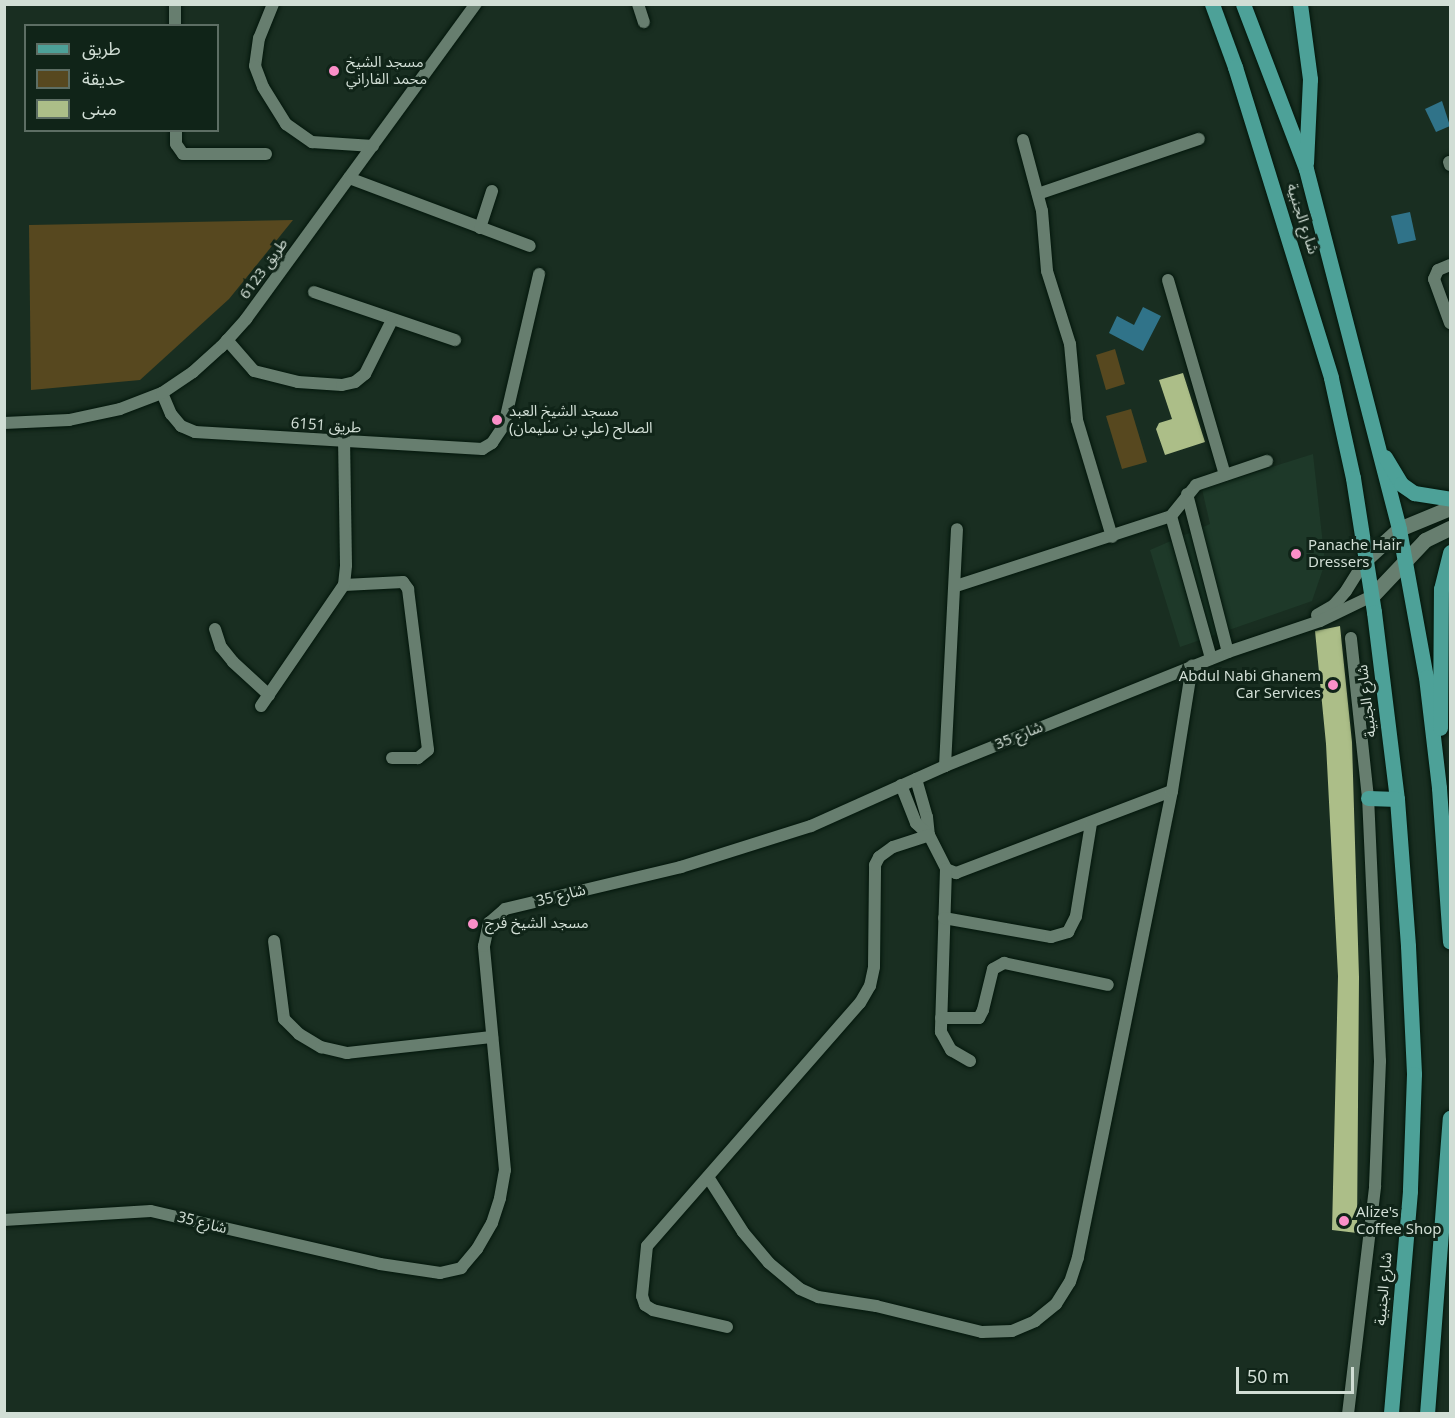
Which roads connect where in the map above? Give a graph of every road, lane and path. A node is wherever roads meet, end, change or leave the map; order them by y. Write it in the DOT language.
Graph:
graph roads {
  1 [pos="175,4"];
  2 [pos="273,4"];
  3 [pos="476,4"];
  4 [pos="638,4"];
  5 [pos="1212,4"];
  6 [pos="1243,4"];
  7 [pos="1299,4"];
  8 [pos="644,21"];
  9 [pos="175,24"];
  10 [pos="176,132"];
  11 [pos="1199,139"];
  12 [pos="1023,140"];
  13 [pos="373,146"];
  14 [pos="266,154"];
  15 [pos="1306,169"];
  16 [pos="349,178"];
  17 [pos="492,191"];
  18 [pos="1038,194"];
  19 [pos="480,228"];
  20 [pos="530,246"];
  21 [pos="1450,265"];
  22 [pos="539,274"];
  23 [pos="1168,280"];
  24 [pos="314,292"];
  25 [pos="392,320"];
  26 [pos="1450,323"];
  27 [pos="227,340"];
  28 [pos="455,340"];
  29 [pos="162,393"];
  30 [pos="1369,422"];
  31 [pos="4,423"];
  32 [pos="344,443"];
  33 [pos="1268,460"];
  34 [pos="1225,475"];
  35 [pos="1187,494"];
  36 [pos="1450,499"];
  37 [pos="1450,508"];
  38 [pos="1172,516"];
  39 [pos="1450,528"];
  40 [pos="957,529"];
  41 [pos="1399,529"];
  42 [pos="1112,537"];
  43 [pos="1201,549"];
  44 [pos="1450,552"];
  45 [pos="1182,556"];
  46 [pos="1366,559"];
  47 [pos="1405,562"];
  48 [pos="1207,572"];
  49 [pos="1189,579"];
  50 [pos="344,585"];
  51 [pos="956,586"];
  52 [pos="1372,596"];
  53 [pos="1304,625"];
  54 [pos="215,629"];
  55 [pos="1351,638"];
  56 [pos="1228,652"];
  57 [pos="1211,658"];
  58 [pos="1192,666"];
  59 [pos="269,695"];
  60 [pos="261,706"];
  61 [pos="392,758"];
  62 [pos="945,766"];
  63 [pos="915,779"];
  64 [pos="901,785"];
  65 [pos="1438,788"];
  66 [pos="1172,791"];
  67 [pos="1368,798"];
  68 [pos="1397,799"];
  69 [pos="1091,823"];
  70 [pos="929,835"];
  71 [pos="946,868"];
  72 [pos="944,918"];
  73 [pos="274,941"];
  74 [pos="1450,942"];
  75 [pos="1108,985"];
  76 [pos="941,1018"];
  77 [pos="492,1037"];
  78 [pos="970,1061"];
  79 [pos="1450,1118"];
  80 [pos="708,1176"];
  81 [pos="4,1220"];
  82 [pos="726,1327"];
  83 [pos="1429,1411"];
  84 [pos="1348,1413"];
  85 [pos="1391,1413"];
  1 -- 9 [label="street"];
  2 -- 13 [label="street"];
  3 -- 13 [label="street, طريق 6123"];
  4 -- 8 [label="street"];
  5 -- 46 [label="main road, شارع الجنبية"];
  6 -- 15 [label="main road, شارع الجنبية"];
  7 -- 15 [label="main road"];
  10 -- 14 [label="street"];
  11 -- 18 [label="street"];
  12 -- 18 [label="street"];
  13 -- 16 [label="street, طريق 6123"];
  15 -- 30 [label="main road, شارع الجنبية"];
  16 -- 19 [label="street"];
  16 -- 27 [label="street, طريق 6123"];
  17 -- 19 [label="street"];
  18 -- 42 [label="street"];
  19 -- 20 [label="street"];
  21 -- 26 [label="street"];
  22 -- 32 [label="street, طريق 6151"];
  23 -- 34 [label="street"];
  24 -- 25 [label="street"];
  25 -- 27 [label="street"];
  25 -- 28 [label="street"];
  27 -- 29 [label="street, طريق 6123"];
  29 -- 31 [label="street"];
  29 -- 32 [label="street, طريق 6151"];
  30 -- 36 [label="main road"];
  30 -- 41 [label="main road, شارع الجنبية"];
  32 -- 50 [label="street"];
  33 -- 34 [label="street"];
  34 -- 35 [label="street"];
  35 -- 38 [label="street"];
  35 -- 43 [label="street"];
  37 -- 41 [label="street, شارع 35"];
  38 -- 42 [label="street"];
  38 -- 45 [label="street"];
  39 -- 47 [label="street, شارع 35"];
  40 -- 51 [label="street"];
  41 -- 46 [label="street, شارع 35"];
  41 -- 47 [label="main road, شارع الجنبية"];
  42 -- 51 [label="street"];
  43 -- 45 [label="street"];
  43 -- 48 [label="street"];
  44 -- 65 [label="main road"];
  45 -- 49 [label="street"];
  46 -- 52 [label="main road, شارع الجنبية"];
  46 -- 53 [label="street, شارع 35"];
  47 -- 52 [label="street, شارع 35"];
  47 -- 65 [label="main road, شارع الجنبية"];
  48 -- 49 [label="street"];
  48 -- 56 [label="street"];
  49 -- 57 [label="street"];
  50 -- 59 [label="street"];
  50 -- 61 [label="street"];
  51 -- 62 [label="street"];
  52 -- 53 [label="street, شارع 35"];
  52 -- 68 [label="main road, شارع الجنبية"];
  53 -- 56 [label="street, شارع 35"];
  54 -- 59 [label="street"];
  55 -- 67 [label="street"];
  56 -- 57 [label="street, شارع 35"];
  57 -- 58 [label="street, شارع 35"];
  58 -- 62 [label="street, شارع 35"];
  58 -- 66 [label="street"];
  59 -- 60 [label="street"];
  62 -- 63 [label="street, شارع 35"];
  63 -- 64 [label="street, شارع 35"];
  63 -- 70 [label="street"];
  64 -- 70 [label="street"];
  64 -- 77 [label="street, شارع 35"];
  65 -- 74 [label="main road, شارع الجنبية"];
  66 -- 69 [label="street"];
  66 -- 80 [label="street"];
  67 -- 68 [label="main road"];
  67 -- 84 [label="street"];
  68 -- 85 [label="main road, شارع الجنبية"];
  69 -- 71 [label="street"];
  69 -- 72 [label="street"];
  70 -- 71 [label="street"];
  70 -- 80 [label="street"];
  71 -- 72 [label="street"];
  72 -- 76 [label="street"];
  73 -- 77 [label="street"];
  75 -- 76 [label="street"];
  76 -- 78 [label="street"];
  77 -- 81 [label="street, شارع 35"];
  79 -- 83 [label="main road"];
  80 -- 82 [label="street"];
}
